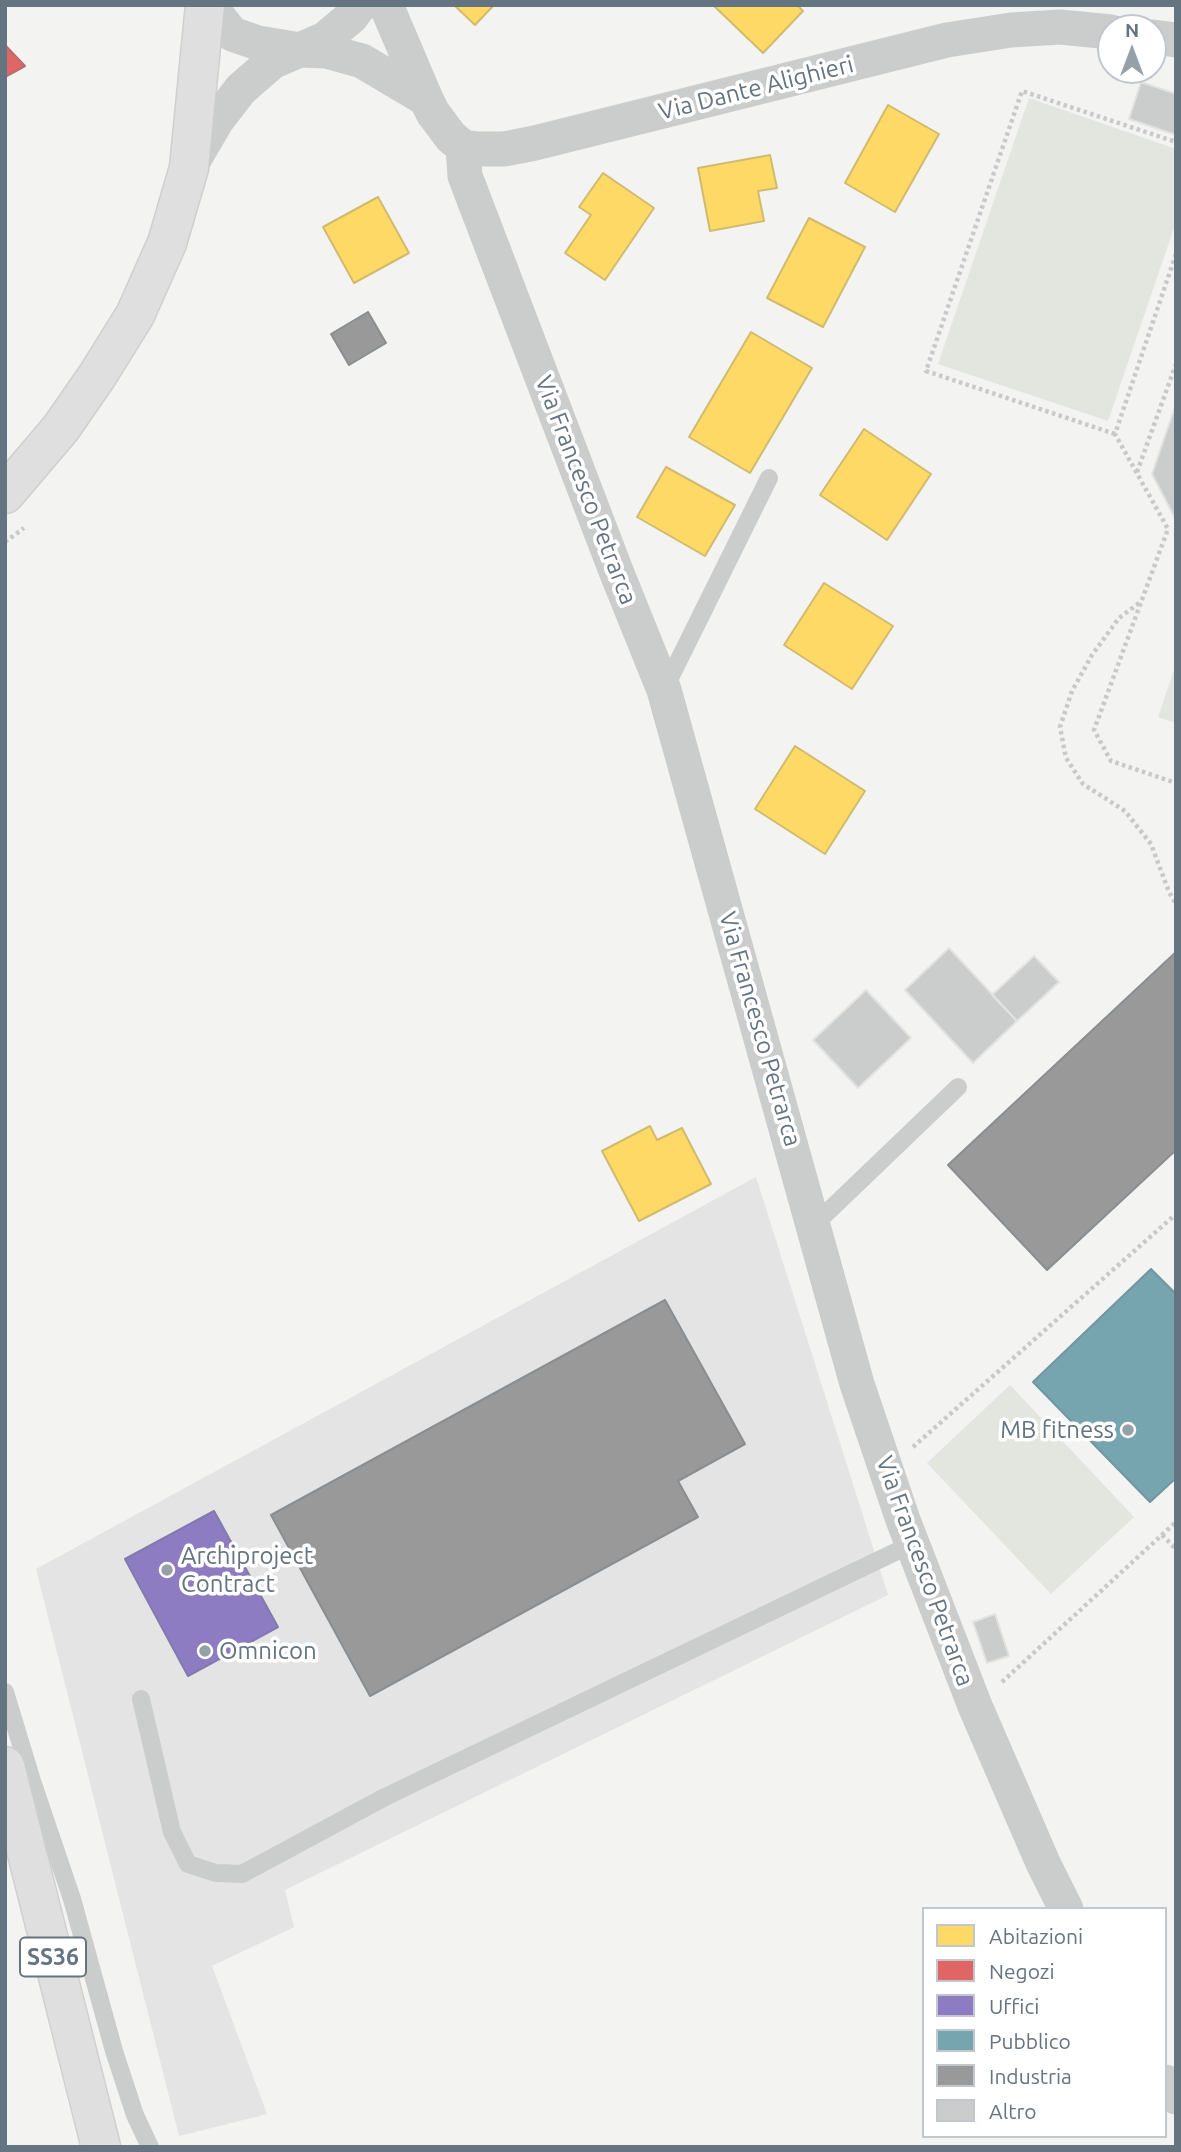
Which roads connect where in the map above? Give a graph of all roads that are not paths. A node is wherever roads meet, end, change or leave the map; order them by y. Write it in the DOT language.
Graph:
graph roads {
  1 [pos="207,5"];
  2 [pos="360,5"];
  3 [pos="386,5"];
  4 [pos="1015,18"];
  5 [pos="1097,31"];
  6 [pos="300,50"];
  7 [pos="426,99"];
  8 [pos="463,147"];
  9 [pos="189,168"];
  10 [pos="769,478"];
  11 [pos="5,494"];
  12 [pos="664,690"];
  13 [pos="958,1087"];
  14 [pos="814,1225"];
  15 [pos="912,1544"];
  16 [pos="5,1692"];
  17 [pos="141,1699"];
  18 [pos="5,1766"];
  19 [pos="1065,1907"];
  20 [pos="101,2147"];
  21 [pos="150,2147"];
  1 -- 6 [label="street"];
  1 -- 9 [label="main road"];
  2 -- 6 [label="street"];
  3 -- 7 [label="street"];
  4 -- 5 [label="street, Via Dante Alighieri"];
  4 -- 8 [label="street, Via Dante Alighieri"];
  6 -- 7 [label="street"];
  6 -- 9 [label="street"];
  7 -- 8 [label="street"];
  8 -- 12 [label="street, Via Francesco Petrarca"];
  9 -- 11 [label="main road"];
  10 -- 12 [label="lane"];
  12 -- 14 [label="street, Via Francesco Petrarca"];
  13 -- 14 [label="lane"];
  14 -- 15 [label="street, Via Francesco Petrarca"];
  15 -- 17 [label="lane"];
  15 -- 19 [label="street, Via Francesco Petrarca"];
  16 -- 21 [label="lane"];
  18 -- 20 [label="main road, SS36"];
}
